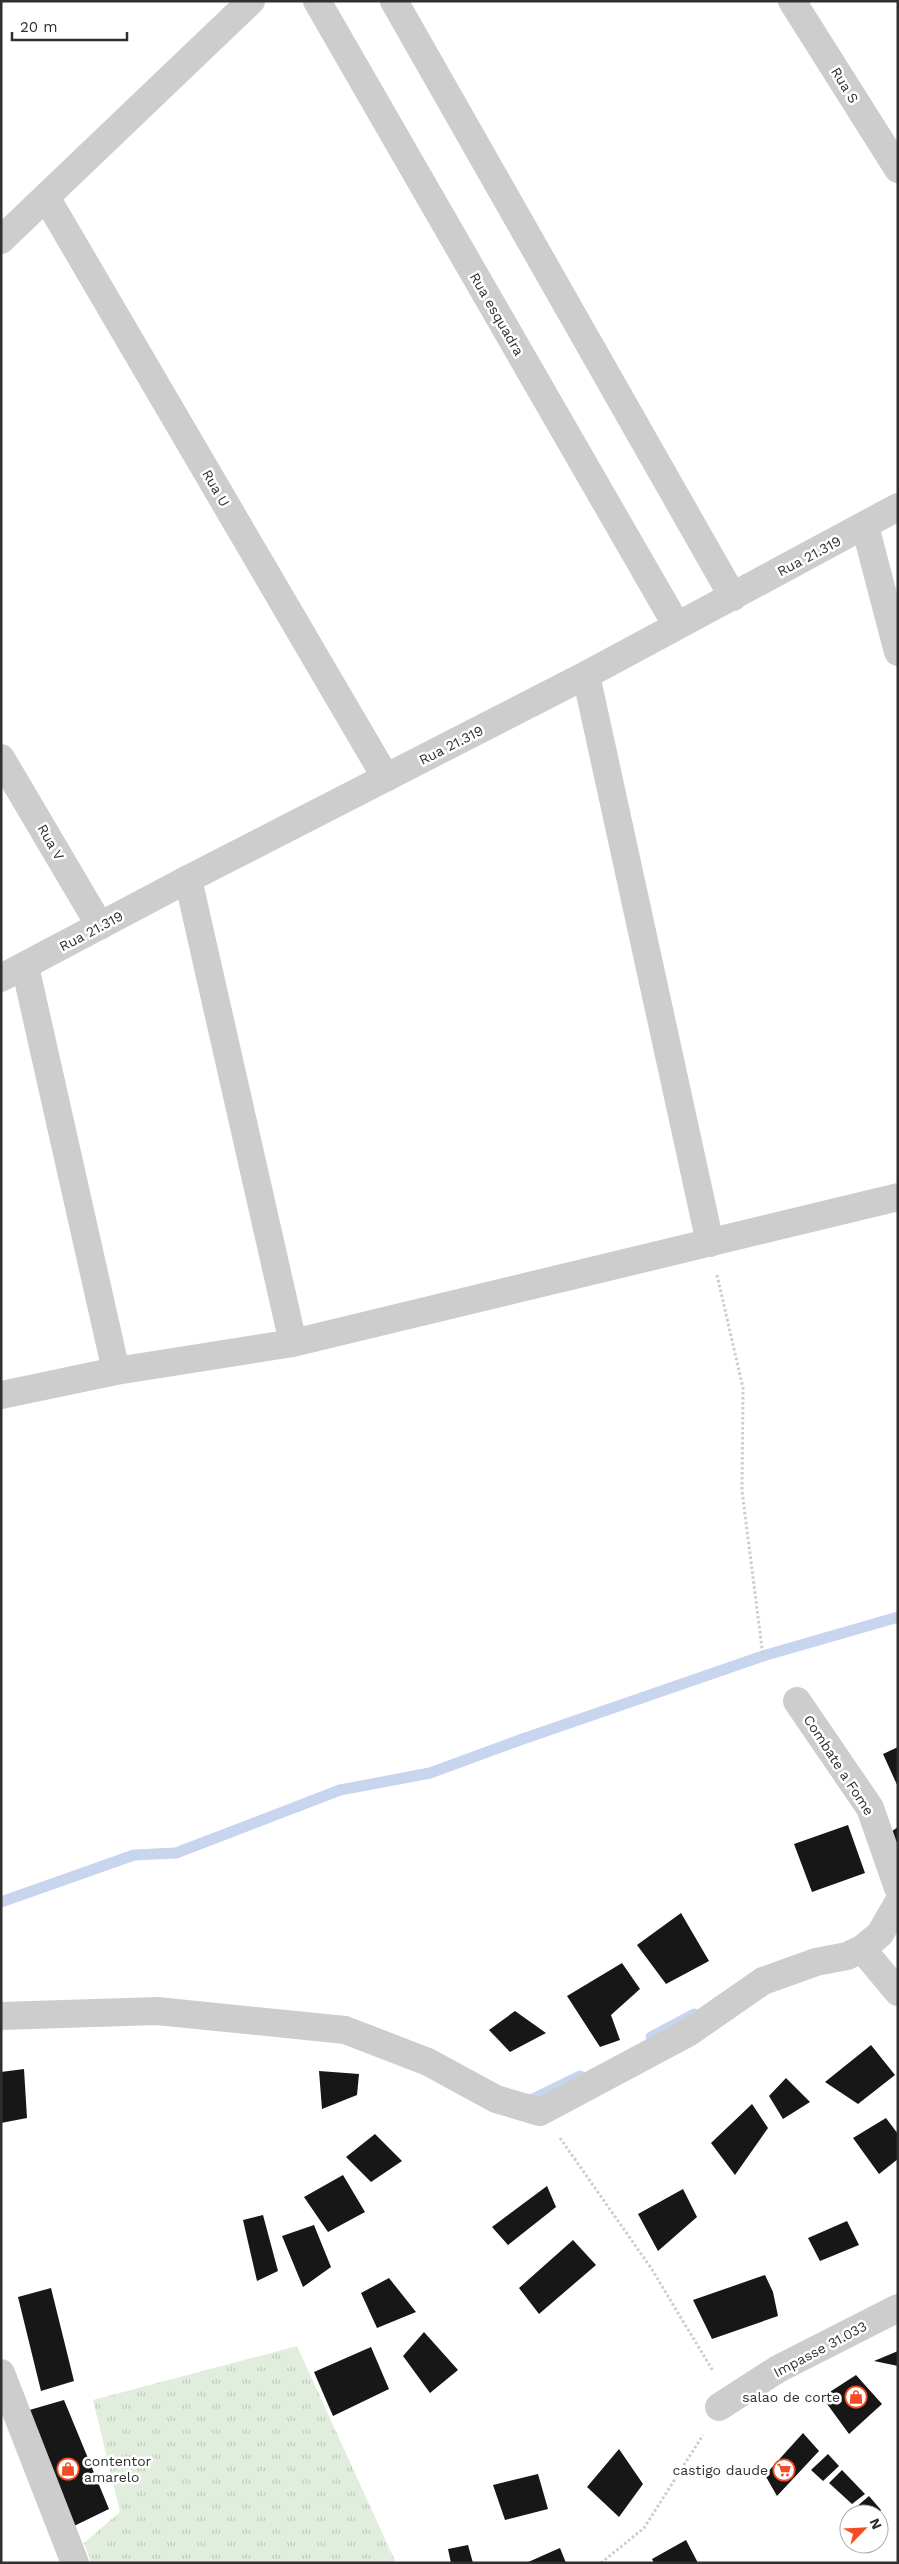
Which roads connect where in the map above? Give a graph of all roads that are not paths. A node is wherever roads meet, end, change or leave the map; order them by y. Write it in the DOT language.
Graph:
graph roads {
  1 [pos="251,1"];
  2 [pos="317,1"];
  3 [pos="394,1"];
  4 [pos="792,1"];
  5 [pos="898,169"];
  6 [pos="46,197"];
  7 [pos="1,240"];
  8 [pos="898,507"];
  9 [pos="865,526"];
  10 [pos="733,597"];
  11 [pos="677,626"];
  12 [pos="898,652"];
  13 [pos="586,675"];
  14 [pos="1,758"];
  15 [pos="386,778"];
  16 [pos="188,879"];
  17 [pos="100,926"];
  18 [pos="25,966"];
  19 [pos="1,978"];
  20 [pos="898,1197"];
  21 [pos="710,1242"];
  22 [pos="293,1343"];
  23 [pos="116,1371"];
  24 [pos="1,1395"];
  25 [pos="797,1702"];
  26 [pos="898,1888"];
  27 [pos="898,1903"];
  28 [pos="862,1949"];
  29 [pos="898,1992"];
  30 [pos="1,2016"];
  31 [pos="898,2308"];
  32 [pos="1,2373"];
  33 [pos="719,2407"];
  34 [pos="75,2563"];
  1 -- 6 [label="street"];
  2 -- 11 [label="street, Rua esquadra"];
  3 -- 10 [label="street"];
  4 -- 5 [label="street, Rua S"];
  6 -- 7 [label="street"];
  6 -- 15 [label="street, Rua U"];
  8 -- 9 [label="street, Rua 21.319"];
  9 -- 10 [label="street, Rua 21.319"];
  9 -- 12 [label="street"];
  10 -- 11 [label="street, Rua 21.319"];
  11 -- 13 [label="street, Rua 21.319"];
  13 -- 15 [label="street, Rua 21.319"];
  13 -- 21 [label="street"];
  14 -- 17 [label="street, Rua V"];
  15 -- 16 [label="street, Rua 21.319"];
  16 -- 17 [label="street, Rua 21.319"];
  16 -- 22 [label="street"];
  17 -- 18 [label="street, Rua 21.319"];
  18 -- 19 [label="street, Rua 21.319"];
  18 -- 23 [label="street"];
  20 -- 21 [label="street"];
  21 -- 22 [label="street"];
  22 -- 23 [label="street"];
  23 -- 24 [label="street"];
  25 -- 26 [label="street, Combate a Fome"];
  27 -- 28 [label="street"];
  28 -- 29 [label="street"];
  28 -- 30 [label="street"];
  31 -- 33 [label="street, Impasse 31.033"];
  32 -- 34 [label="street"];
}
